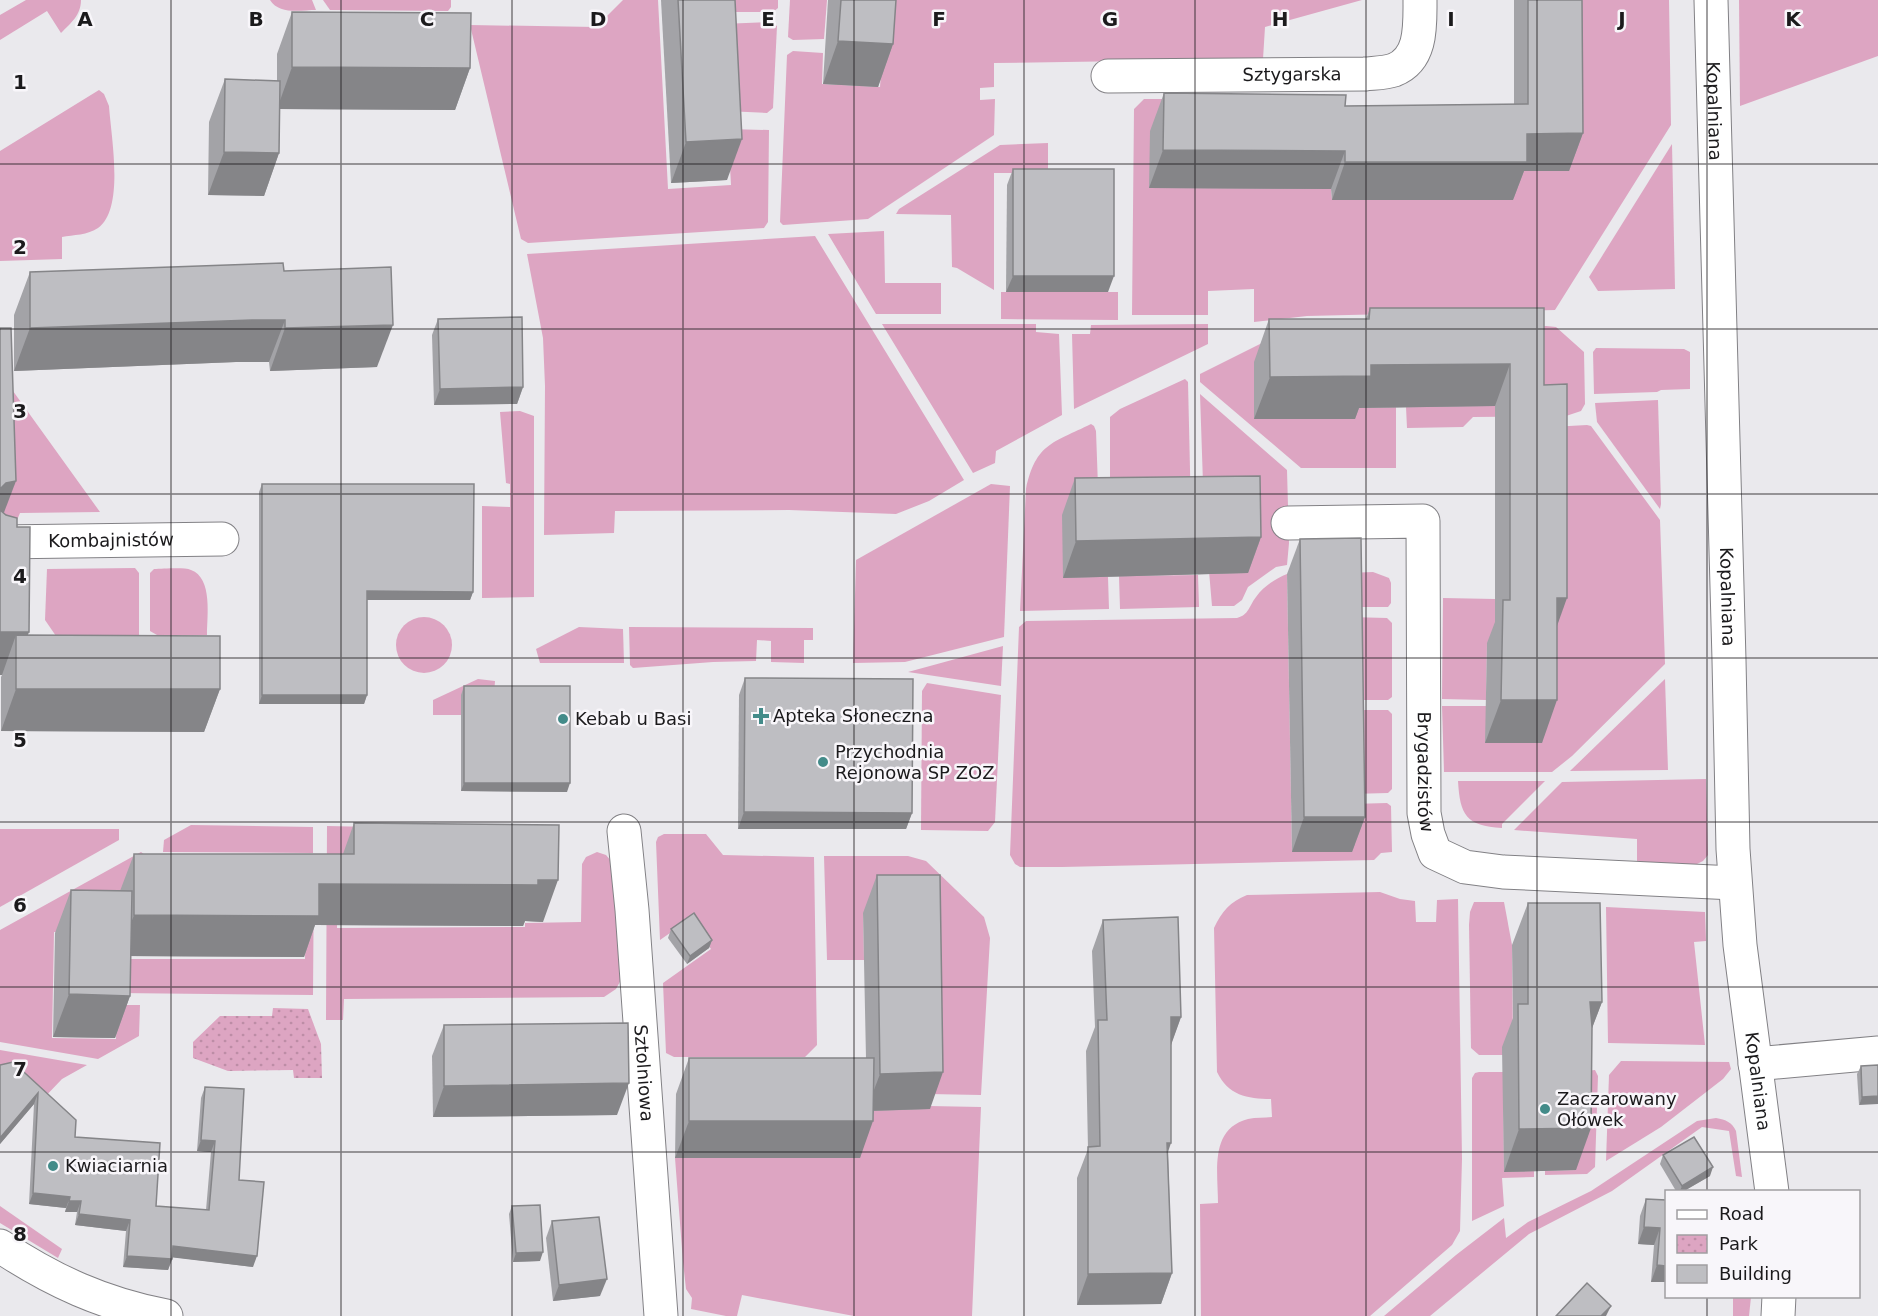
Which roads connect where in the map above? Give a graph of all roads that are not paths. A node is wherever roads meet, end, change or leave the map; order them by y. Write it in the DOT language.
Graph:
graph roads {
  1 [pos="1420,0"];
  2 [pos="1711,0"];
  3 [pos="1108,76"];
  4 [pos="1288,523"];
  5 [pos="222,539"];
  6 [pos="0,542"];
  7 [pos="624,831"];
  8 [pos="1734,883"];
  9 [pos="1878,1053"];
  10 [pos="1755,1064"];
  11 [pos="1772,1190"];
  12 [pos="0,1246"];
  13 [pos="0,1263"];
  14 [pos="34,1268"];
  15 [pos="1779,1298"];
  16 [pos="166,1316"];
  17 [pos="662,1316"];
  18 [pos="1778,1316"];
  1 -- 3 [label="street, Sztygarska"];
  2 -- 8 [label="street, Kopalniana"];
  4 -- 8 [label="street, Brygadzistów"];
  5 -- 6 [label="street, Kombajnistów"];
  7 -- 17 [label="street, Sztolniowa"];
  8 -- 10 [label="street, Kopalniana"];
  9 -- 10 [label="street"];
  10 -- 11 [label="street, Kopalniana"];
  12 -- 14 [label="street"];
  13 -- 14 [label="street"];
  14 -- 16 [label="street"];
  15 -- 18 [label="street"];
}
